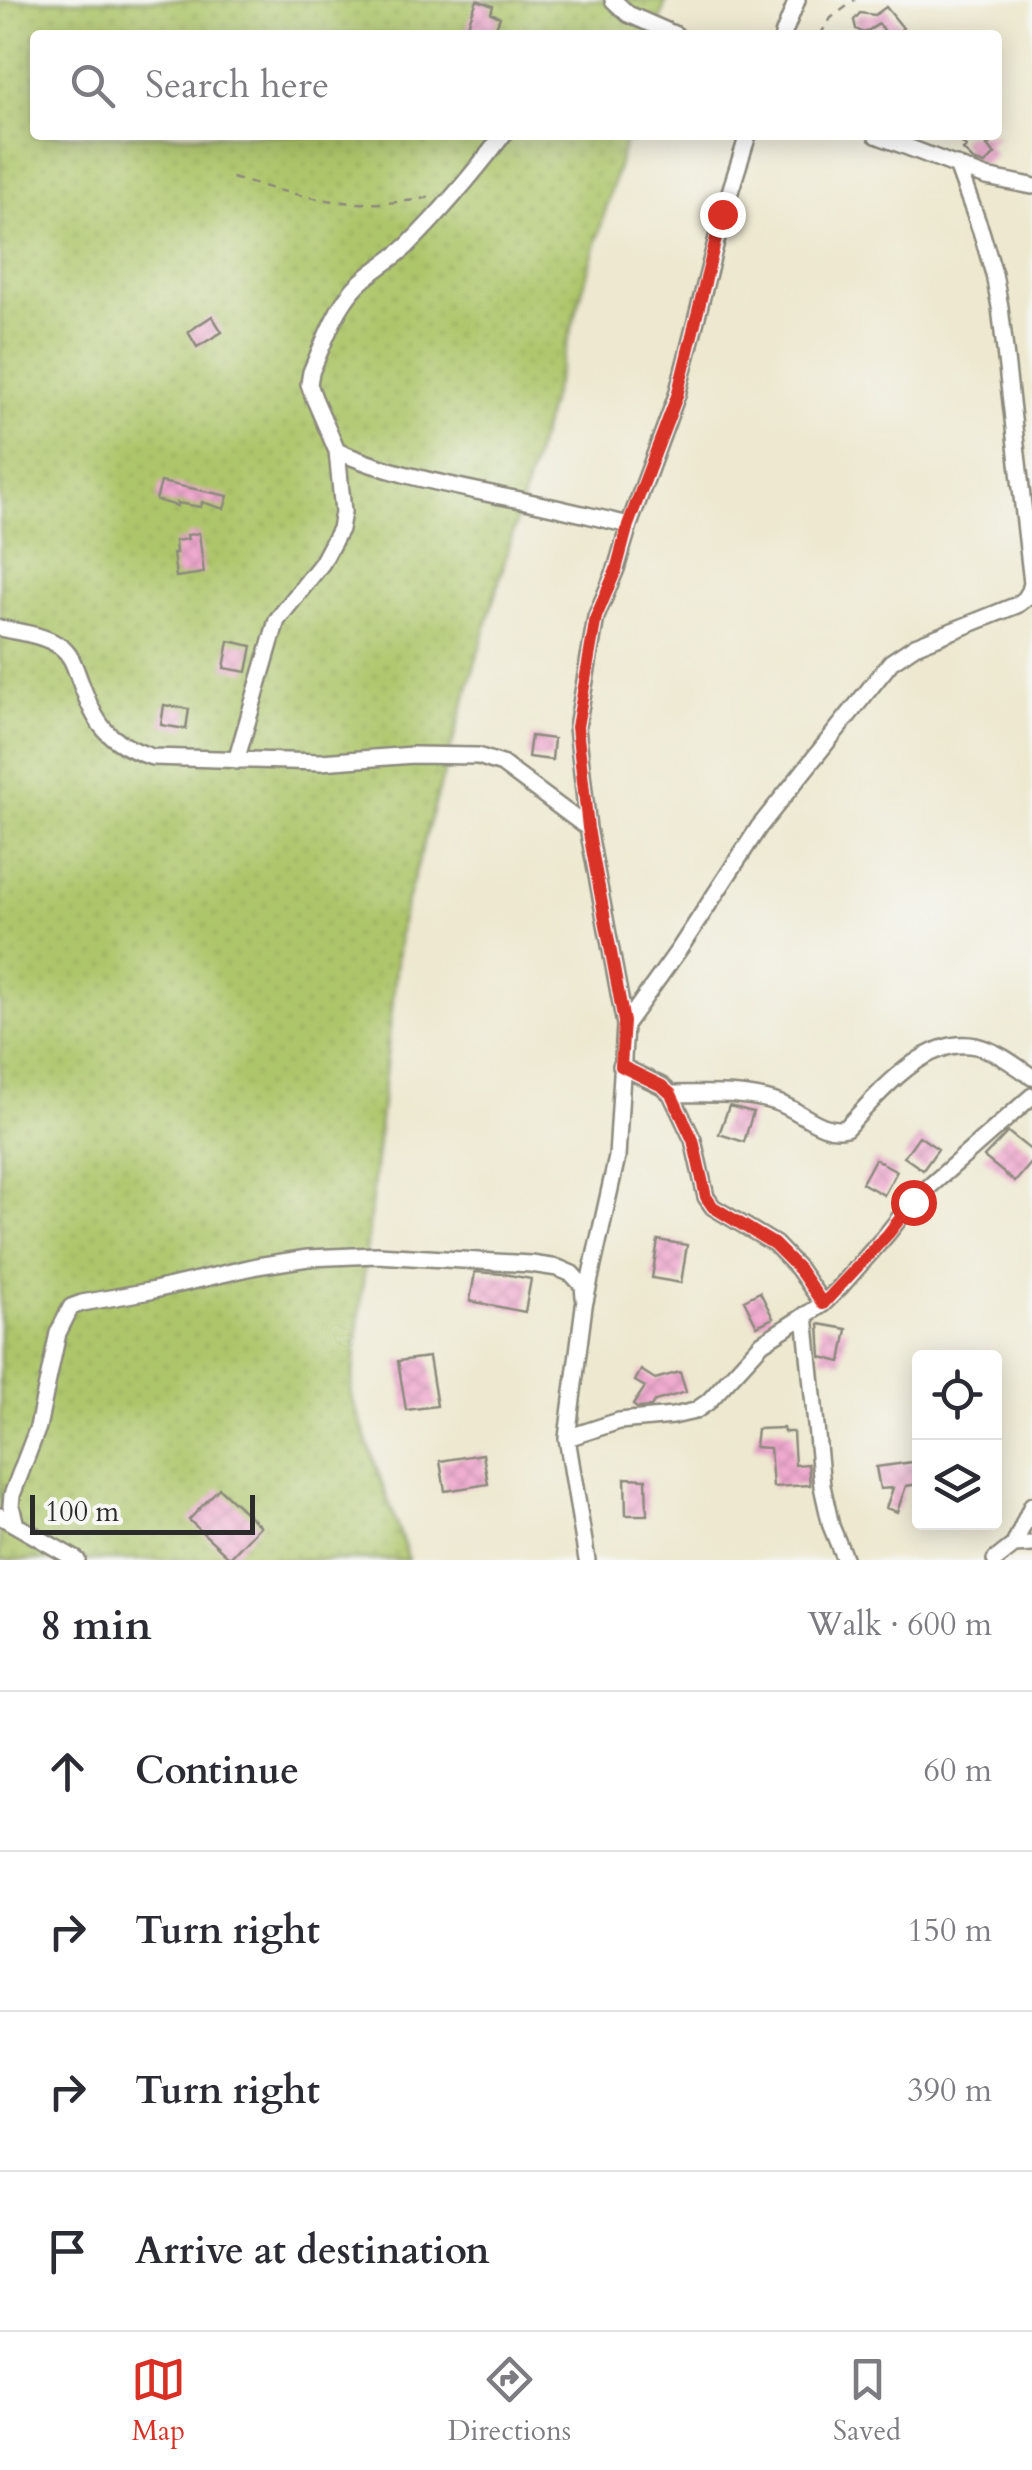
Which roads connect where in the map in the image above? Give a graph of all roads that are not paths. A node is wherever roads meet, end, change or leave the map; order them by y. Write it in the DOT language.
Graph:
graph roads {
  1 [pos="613,0"];
  2 [pos="797,0"];
  3 [pos="665,30"];
  4 [pos="785,30"];
  5 [pos="499,140"];
  6 [pos="746,140"];
  7 [pos="889,140"];
  8 [pos="956,165"];
  9 [pos="1032,186"];
  10 [pos="337,451"];
  11 [pos="628,525"];
  12 [pos="0,628"];
  13 [pos="236,760"];
  14 [pos="588,828"];
  15 [pos="625,1025"];
  16 [pos="621,1066"];
  17 [pos="1032,1077"];
  18 [pos="671,1094"];
  19 [pos="1032,1096"];
  20 [pos="823,1304"];
  21 [pos="584,1306"];
  22 [pos="804,1315"];
  23 [pos="568,1438"];
  24 [pos="1032,1505"];
  25 [pos="0,1516"];
  26 [pos="16,1525"];
  27 [pos="1032,1544"];
  28 [pos="1014,1545"];
  29 [pos="78,1560"];
  30 [pos="587,1560"];
  31 [pos="845,1560"];
  32 [pos="995,1560"];
  1 -- 3 [label="street"];
  2 -- 4 [label="street"];
  5 -- 10 [label="street"];
  6 -- 11 [label="street"];
  7 -- 8 [label="street"];
  8 -- 9 [label="street"];
  8 -- 15 [label="street"];
  10 -- 11 [label="street"];
  10 -- 13 [label="street"];
  11 -- 14 [label="street"];
  12 -- 13 [label="street"];
  13 -- 14 [label="street"];
  14 -- 15 [label="street"];
  15 -- 16 [label="street"];
  16 -- 18 [label="street"];
  16 -- 21 [label="street"];
  17 -- 18 [label="street"];
  18 -- 20 [label="street"];
  19 -- 20 [label="street"];
  20 -- 22 [label="street"];
  21 -- 23 [label="street"];
  21 -- 26 [label="street"];
  22 -- 23 [label="street"];
  22 -- 31 [label="street"];
  23 -- 30 [label="street"];
  24 -- 28 [label="street"];
  25 -- 26 [label="street"];
  26 -- 29 [label="street"];
  27 -- 28 [label="street"];
  28 -- 32 [label="street"];
}
